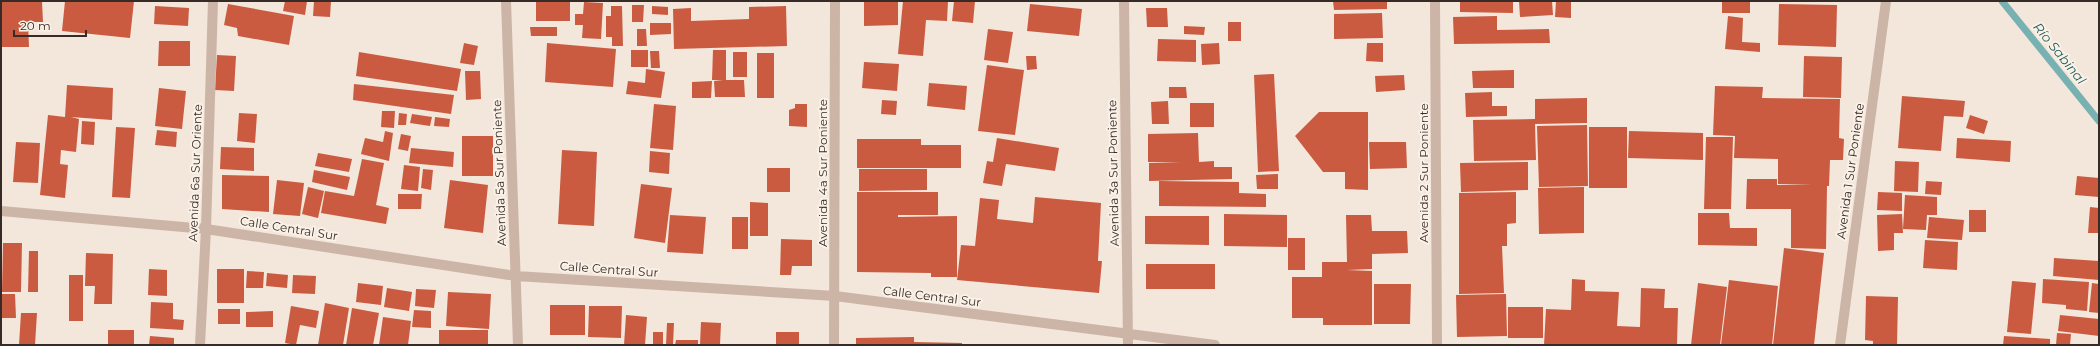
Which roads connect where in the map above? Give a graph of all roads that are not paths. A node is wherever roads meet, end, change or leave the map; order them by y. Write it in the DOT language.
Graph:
graph roads {
  1 [pos="213,1"];
  2 [pos="506,1"];
  3 [pos="834,1"];
  4 [pos="1124,1"];
  5 [pos="1435,1"];
  6 [pos="1886,1"];
  7 [pos="1,211"];
  8 [pos="206,229"];
  9 [pos="516,276"];
  10 [pos="835,296"];
  11 [pos="1128,334"];
  12 [pos="200,345"];
  13 [pos="518,345"];
  14 [pos="834,345"];
  15 [pos="1128,345"];
  16 [pos="1216,345"];
  17 [pos="1437,345"];
  18 [pos="1840,345"];
  1 -- 8 [label="street, Avenida 6a Sur Oriente"];
  2 -- 9 [label="street, Avenida 5a Sur Poniente"];
  3 -- 10 [label="street, Avenida 4a Sur Poniente"];
  4 -- 11 [label="street, Avenida 3a Sur Poniente"];
  5 -- 17 [label="street, Avenida 2 Sur Poniente"];
  6 -- 18 [label="street, Avenida 1 Sur Poniente"];
  7 -- 8 [label="street, Calle Central Sur"];
  8 -- 9 [label="street, Calle Central Sur"];
  8 -- 12 [label="street, Avenida 6a Sur Oriente"];
  9 -- 10 [label="street, Calle Central Sur"];
  9 -- 13 [label="street, Avenida 5a Sur Poniente"];
  10 -- 11 [label="street, Calle Central Sur"];
  10 -- 14 [label="street, Avenida 4a Sur Poniente"];
  11 -- 15 [label="street, Avenida 3a Sur Poniente"];
  11 -- 16 [label="street, Calle Central Sur"];
}
